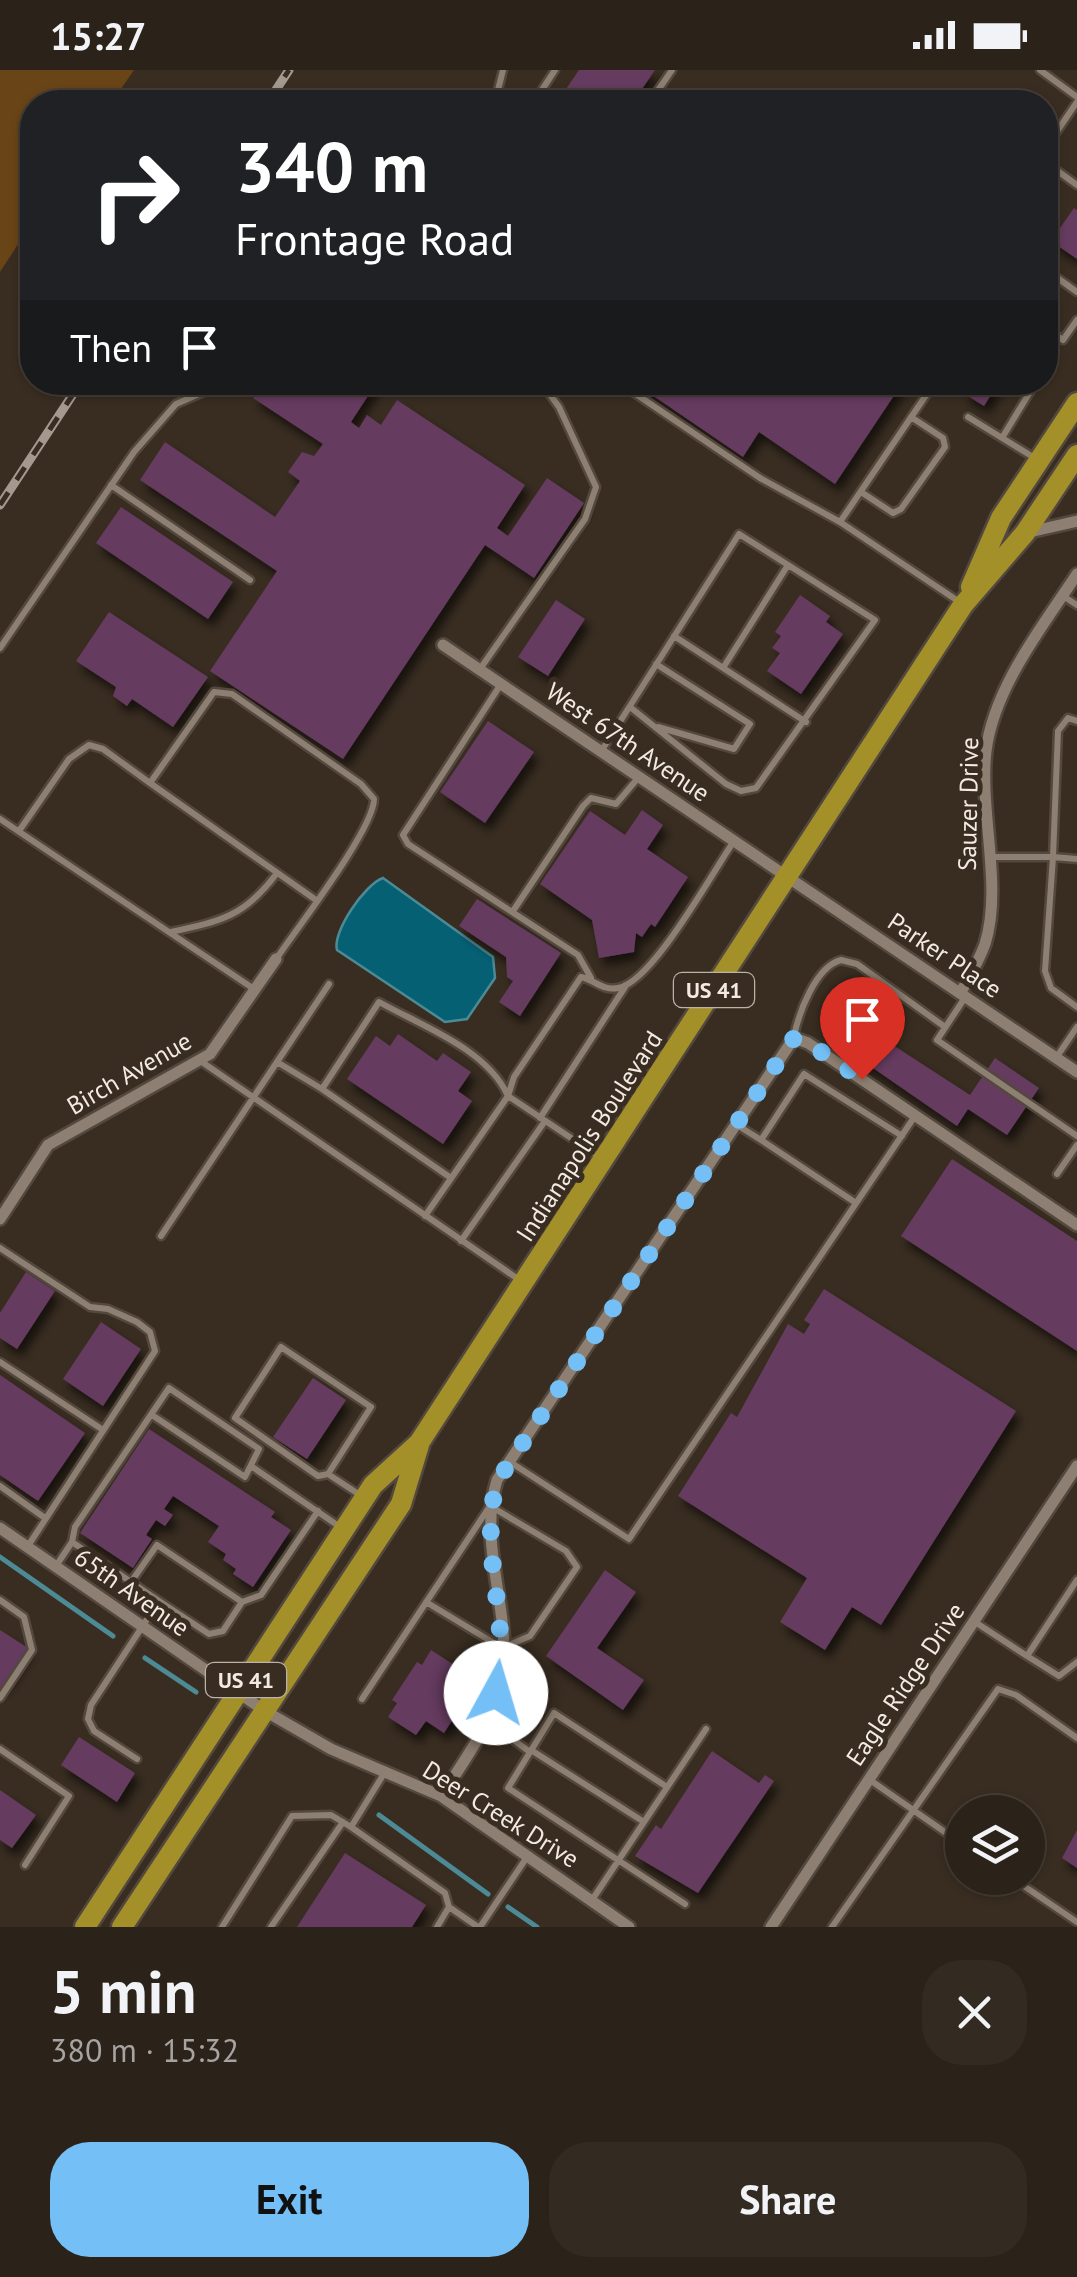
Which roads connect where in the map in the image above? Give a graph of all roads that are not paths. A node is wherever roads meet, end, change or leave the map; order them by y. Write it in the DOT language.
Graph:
graph roads {
  1 [pos="1040,70"];
  2 [pos="1077,100"];
  3 [pos="1058,129"];
  4 [pos="1077,320"];
  5 [pos="1058,337"];
  6 [pos="197,395"];
  7 [pos="551,395"];
  8 [pos="637,395"];
  9 [pos="926,395"];
  10 [pos="1028,395"];
  11 [pos="1077,403"];
  12 [pos="911,417"];
  13 [pos="968,417"];
  14 [pos="1002,438"];
  15 [pos="1077,455"];
  16 [pos="1038,461"];
  17 [pos="111,485"];
  18 [pos="861,492"];
  19 [pos="1077,521"];
  20 [pos="840,522"];
  21 [pos="1026,533"];
  22 [pos="788,565"];
  23 [pos="1077,574"];
  24 [pos="250,580"];
  25 [pos="1063,596"];
  26 [pos="963,604"];
  27 [pos="1077,605"];
  28 [pos="674,636"];
  29 [pos="443,646"];
  30 [pos="0,648"];
  31 [pos="656,664"];
  32 [pos="723,668"];
  33 [pos="479,670"];
  34 [pos="500,684"];
  35 [pos="630,706"];
  36 [pos="1077,721"];
  37 [pos="806,722"];
  38 [pos="656,726"];
  39 [pos="602,750"];
  40 [pos="639,778"];
  41 [pos="150,783"];
  42 [pos="0,819"];
  43 [pos="19,832"];
  44 [pos="734,841"];
  45 [pos="988,857"];
  46 [pos="1053,857"];
  47 [pos="1077,859"];
  48 [pos="277,873"];
  49 [pos="788,877"];
  50 [pos="316,900"];
  51 [pos="512,912"];
  52 [pos="170,932"];
  53 [pos="276,959"];
  54 [pos="592,980"];
  55 [pos="329,984"];
  56 [pos="626,986"];
  57 [pos="255,989"];
  58 [pos="963,994"];
  59 [pos="1077,1007"];
  60 [pos="945,1027"];
  61 [pos="1077,1027"];
  62 [pos="794,1038"];
  63 [pos="1056,1058"];
  64 [pos="199,1060"];
  65 [pos="277,1062"];
  66 [pos="1077,1072"];
  67 [pos="322,1089"];
  68 [pos="508,1096"];
  69 [pos="252,1097"];
  70 [pos="916,1116"];
  71 [pos="542,1119"];
  72 [pos="736,1124"];
  73 [pos="902,1136"];
  74 [pos="1077,1136"];
  75 [pos="761,1140"];
  76 [pos="1077,1145"];
  77 [pos="604,1159"];
  78 [pos="1056,1174"];
  79 [pos="451,1178"];
  80 [pos="856,1203"];
  81 [pos="425,1216"];
  82 [pos="0,1219"];
  83 [pos="1077,1225"];
  84 [pos="161,1236"];
  85 [pos="461,1241"];
  86 [pos="0,1248"];
  87 [pos="524,1283"];
  88 [pos="0,1362"];
  89 [pos="152,1414"];
  90 [pos="103,1430"];
  91 [pos="419,1443"];
  92 [pos="510,1462"];
  93 [pos="250,1466"];
  94 [pos="1077,1466"];
  95 [pos="328,1474"];
  96 [pos="0,1486"];
  97 [pos="364,1498"];
  98 [pos="490,1506"];
  99 [pos="318,1512"];
  100 [pos="46,1518"];
  101 [pos="0,1528"];
  102 [pos="344,1529"];
  103 [pos="72,1542"];
  104 [pos="27,1547"];
  105 [pos="56,1566"];
  106 [pos="1077,1580"];
  107 [pos="131,1582"];
  108 [pos="0,1600"];
  109 [pos="159,1600"];
  110 [pos="242,1602"];
  111 [pos="426,1602"];
  112 [pos="974,1622"];
  113 [pos="144,1627"];
  114 [pos="502,1648"];
  115 [pos="1027,1656"];
  116 [pos="1077,1662"];
  117 [pos="237,1693"];
  118 [pos="0,1698"];
  119 [pos="362,1698"];
  120 [pos="265,1711"];
  121 [pos="490,1722"];
  122 [pos="706,1729"];
  123 [pos="1077,1738"];
  124 [pos="0,1749"];
  125 [pos="531,1751"];
  126 [pos="137,1759"];
  127 [pos="386,1770"];
  128 [pos="869,1780"];
  129 [pos="667,1787"];
  130 [pos="441,1796"];
  131 [pos="912,1809"];
  132 [pos="343,1822"];
  133 [pos="644,1822"];
  134 [pos="351,1827"];
  135 [pos="945,1832"];
  136 [pos="528,1854"];
  137 [pos="618,1860"];
  138 [pos="25,1865"];
  139 [pos="1037,1895"];
  140 [pos="592,1900"];
  141 [pos="685,1904"];
  142 [pos="449,1908"];
  143 [pos="1077,1922"];
  144 [pos="85,1927"];
  145 [pos="122,1927"];
  146 [pos="222,1927"];
  147 [pos="271,1927"];
  148 [pos="436,1927"];
  149 [pos="479,1927"];
  150 [pos="629,1927"];
  151 [pos="771,1927"];
  152 [pos="832,1927"];
  1 -- 2 [label="lane"];
  2 -- 3 [label="lane"];
  4 -- 5 [label="lane"];
  6 -- 17 [label="lane"];
  7 -- 33 [label="lane"];
  8 -- 20 [label="lane"];
  9 -- 12 [label="lane"];
  10 -- 14 [label="lane"];
  11 -- 16 [label="highway, Indianapolis Boulevard / US 41"];
  12 -- 18 [label="lane"];
  12 -- 18 [label="lane"];
  13 -- 14 [label="lane"];
  14 -- 16 [label="lane"];
  15 -- 21 [label="highway, Indianapolis Boulevard / US 41"];
  16 -- 26 [label="highway, Indianapolis Boulevard / US 41"];
  17 -- 24 [label="lane"];
  17 -- 30 [label="lane"];
  18 -- 20 [label="lane"];
  19 -- 21 [label="street"];
  20 -- 26 [label="lane"];
  21 -- 26 [label="highway, Indianapolis Boulevard / US 41"];
  22 -- 28 [label="lane"];
  22 -- 32 [label="lane"];
  22 -- 37 [label="lane"];
  23 -- 25 [label="street, Sauzer Drive"];
  25 -- 27 [label="lane"];
  25 -- 45 [label="street, Sauzer Drive"];
  26 -- 49 [label="highway, Indianapolis Boulevard / US 41"];
  28 -- 31 [label="lane"];
  28 -- 32 [label="lane"];
  29 -- 33 [label="street, West 67th Avenue"];
  31 -- 35 [label="lane"];
  31 -- 38 [label="lane"];
  32 -- 37 [label="lane"];
  33 -- 34 [label="street, West 67th Avenue"];
  34 -- 39 [label="street, West 67th Avenue"];
  34 -- 51 [label="lane"];
  35 -- 38 [label="lane"];
  35 -- 39 [label="lane"];
  36 -- 46 [label="lane"];
  37 -- 38 [label="lane"];
  39 -- 40 [label="street, West 67th Avenue"];
  40 -- 44 [label="street, West 67th Avenue"];
  40 -- 51 [label="lane"];
  41 -- 43 [label="lane"];
  41 -- 48 [label="lane"];
  41 -- 50 [label="lane"];
  42 -- 43 [label="lane"];
  43 -- 52 [label="lane"];
  44 -- 49 [label="street, West 67th Avenue"];
  44 -- 56 [label="lane"];
  45 -- 46 [label="lane"];
  45 -- 58 [label="street, Sauzer Drive"];
  46 -- 47 [label="lane"];
  46 -- 59 [label="lane"];
  48 -- 50 [label="lane"];
  48 -- 52 [label="lane"];
  49 -- 58 [label="street, Parker Place"];
  49 -- 77 [label="highway, Indianapolis Boulevard / US 41"];
  50 -- 53 [label="lane"];
  51 -- 54 [label="lane"];
  52 -- 57 [label="lane"];
  53 -- 57 [label="street, Birch Avenue"];
  54 -- 56 [label="lane"];
  54 -- 68 [label="lane"];
  55 -- 65 [label="lane"];
  56 -- 71 [label="lane"];
  57 -- 64 [label="street, Birch Avenue"];
  58 -- 60 [label="lane"];
  58 -- 63 [label="street, Parker Place"];
  60 -- 62 [label="lane"];
  60 -- 74 [label="lane"];
  61 -- 63 [label="lane"];
  62 -- 70 [label="street"];
  62 -- 72 [label="street"];
  63 -- 66 [label="street, Parker Place"];
  64 -- 69 [label="lane"];
  64 -- 82 [label="street, Birch Avenue"];
  65 -- 67 [label="lane"];
  65 -- 69 [label="lane"];
  67 -- 68 [label="lane"];
  67 -- 79 [label="lane"];
  68 -- 71 [label="lane"];
  68 -- 79 [label="lane"];
  69 -- 81 [label="lane"];
  69 -- 84 [label="lane"];
  70 -- 73 [label="lane"];
  70 -- 83 [label="street"];
  71 -- 77 [label="lane"];
  71 -- 85 [label="lane"];
  72 -- 75 [label="lane"];
  72 -- 92 [label="street"];
  73 -- 75 [label="lane"];
  73 -- 80 [label="lane"];
  75 -- 80 [label="lane"];
  76 -- 78 [label="lane"];
  77 -- 87 [label="highway, Indianapolis Boulevard / US 41"];
  79 -- 81 [label="lane"];
  80 -- 92 [label="lane"];
  81 -- 85 [label="lane"];
  85 -- 87 [label="lane"];
  86 -- 90 [label="lane"];
  87 -- 91 [label="highway, Indianapolis Boulevard / US 41"];
  88 -- 90 [label="lane"];
  89 -- 93 [label="lane"];
  89 -- 93 [label="lane"];
  89 -- 103 [label="lane"];
  90 -- 100 [label="lane"];
  91 -- 97 [label="highway, Indianapolis Boulevard / US 41"];
  91 -- 120 [label="highway, Indianapolis Boulevard / US 41"];
  92 -- 98 [label="street"];
  93 -- 99 [label="lane"];
  94 -- 112 [label="street, Eagle Ridge Drive"];
  95 -- 95 [label="lane"];
  95 -- 97 [label="lane"];
  96 -- 100 [label="lane"];
  97 -- 102 [label="highway, Indianapolis Boulevard / US 41"];
  98 -- 111 [label="lane"];
  98 -- 114 [label="street"];
  98 -- 114 [label="lane"];
  99 -- 102 [label="lane"];
  99 -- 110 [label="lane"];
  100 -- 104 [label="lane"];
  101 -- 104 [label="street, 65th Avenue"];
  102 -- 117 [label="highway, Indianapolis Boulevard / US 41"];
  103 -- 105 [label="lane"];
  103 -- 107 [label="lane"];
  104 -- 105 [label="street, 65th Avenue"];
  105 -- 113 [label="street, 65th Avenue"];
  106 -- 115 [label="lane"];
  107 -- 109 [label="lane"];
  107 -- 110 [label="lane"];
  108 -- 118 [label="lane"];
  109 -- 110 [label="lane"];
  109 -- 113 [label="lane"];
  111 -- 114 [label="lane"];
  111 -- 119 [label="lane"];
  112 -- 115 [label="lane"];
  112 -- 128 [label="street, Eagle Ridge Drive"];
  113 -- 117 [label="street, 65th Avenue"];
  113 -- 126 [label="lane"];
  114 -- 121 [label="street"];
  115 -- 116 [label="lane"];
  117 -- 120 [label="street, Deer Creek Drive"];
  117 -- 144 [label="highway, Indianapolis Boulevard / US 41"];
  120 -- 127 [label="street, Deer Creek Drive"];
  120 -- 145 [label="highway, Indianapolis Boulevard / US 41"];
  121 -- 125 [label="lane"];
  121 -- 130 [label="street"];
  122 -- 129 [label="lane"];
  123 -- 131 [label="lane"];
  124 -- 138 [label="lane"];
  125 -- 129 [label="lane"];
  125 -- 133 [label="lane"];
  125 -- 137 [label="lane"];
  127 -- 130 [label="street, Deer Creek Drive"];
  127 -- 134 [label="lane"];
  128 -- 131 [label="lane"];
  128 -- 151 [label="street, Eagle Ridge Drive"];
  129 -- 133 [label="lane"];
  130 -- 136 [label="street, Deer Creek Drive"];
  131 -- 135 [label="lane"];
  131 -- 152 [label="lane"];
  132 -- 134 [label="lane"];
  132 -- 146 [label="lane"];
  132 -- 147 [label="lane"];
  133 -- 137 [label="lane"];
  134 -- 142 [label="lane"];
  136 -- 140 [label="street, Deer Creek Drive"];
  136 -- 149 [label="lane"];
  137 -- 140 [label="lane"];
  137 -- 141 [label="lane"];
  139 -- 143 [label="lane"];
  140 -- 150 [label="street, Deer Creek Drive"];
  142 -- 148 [label="lane"];
  142 -- 149 [label="lane"];
}
